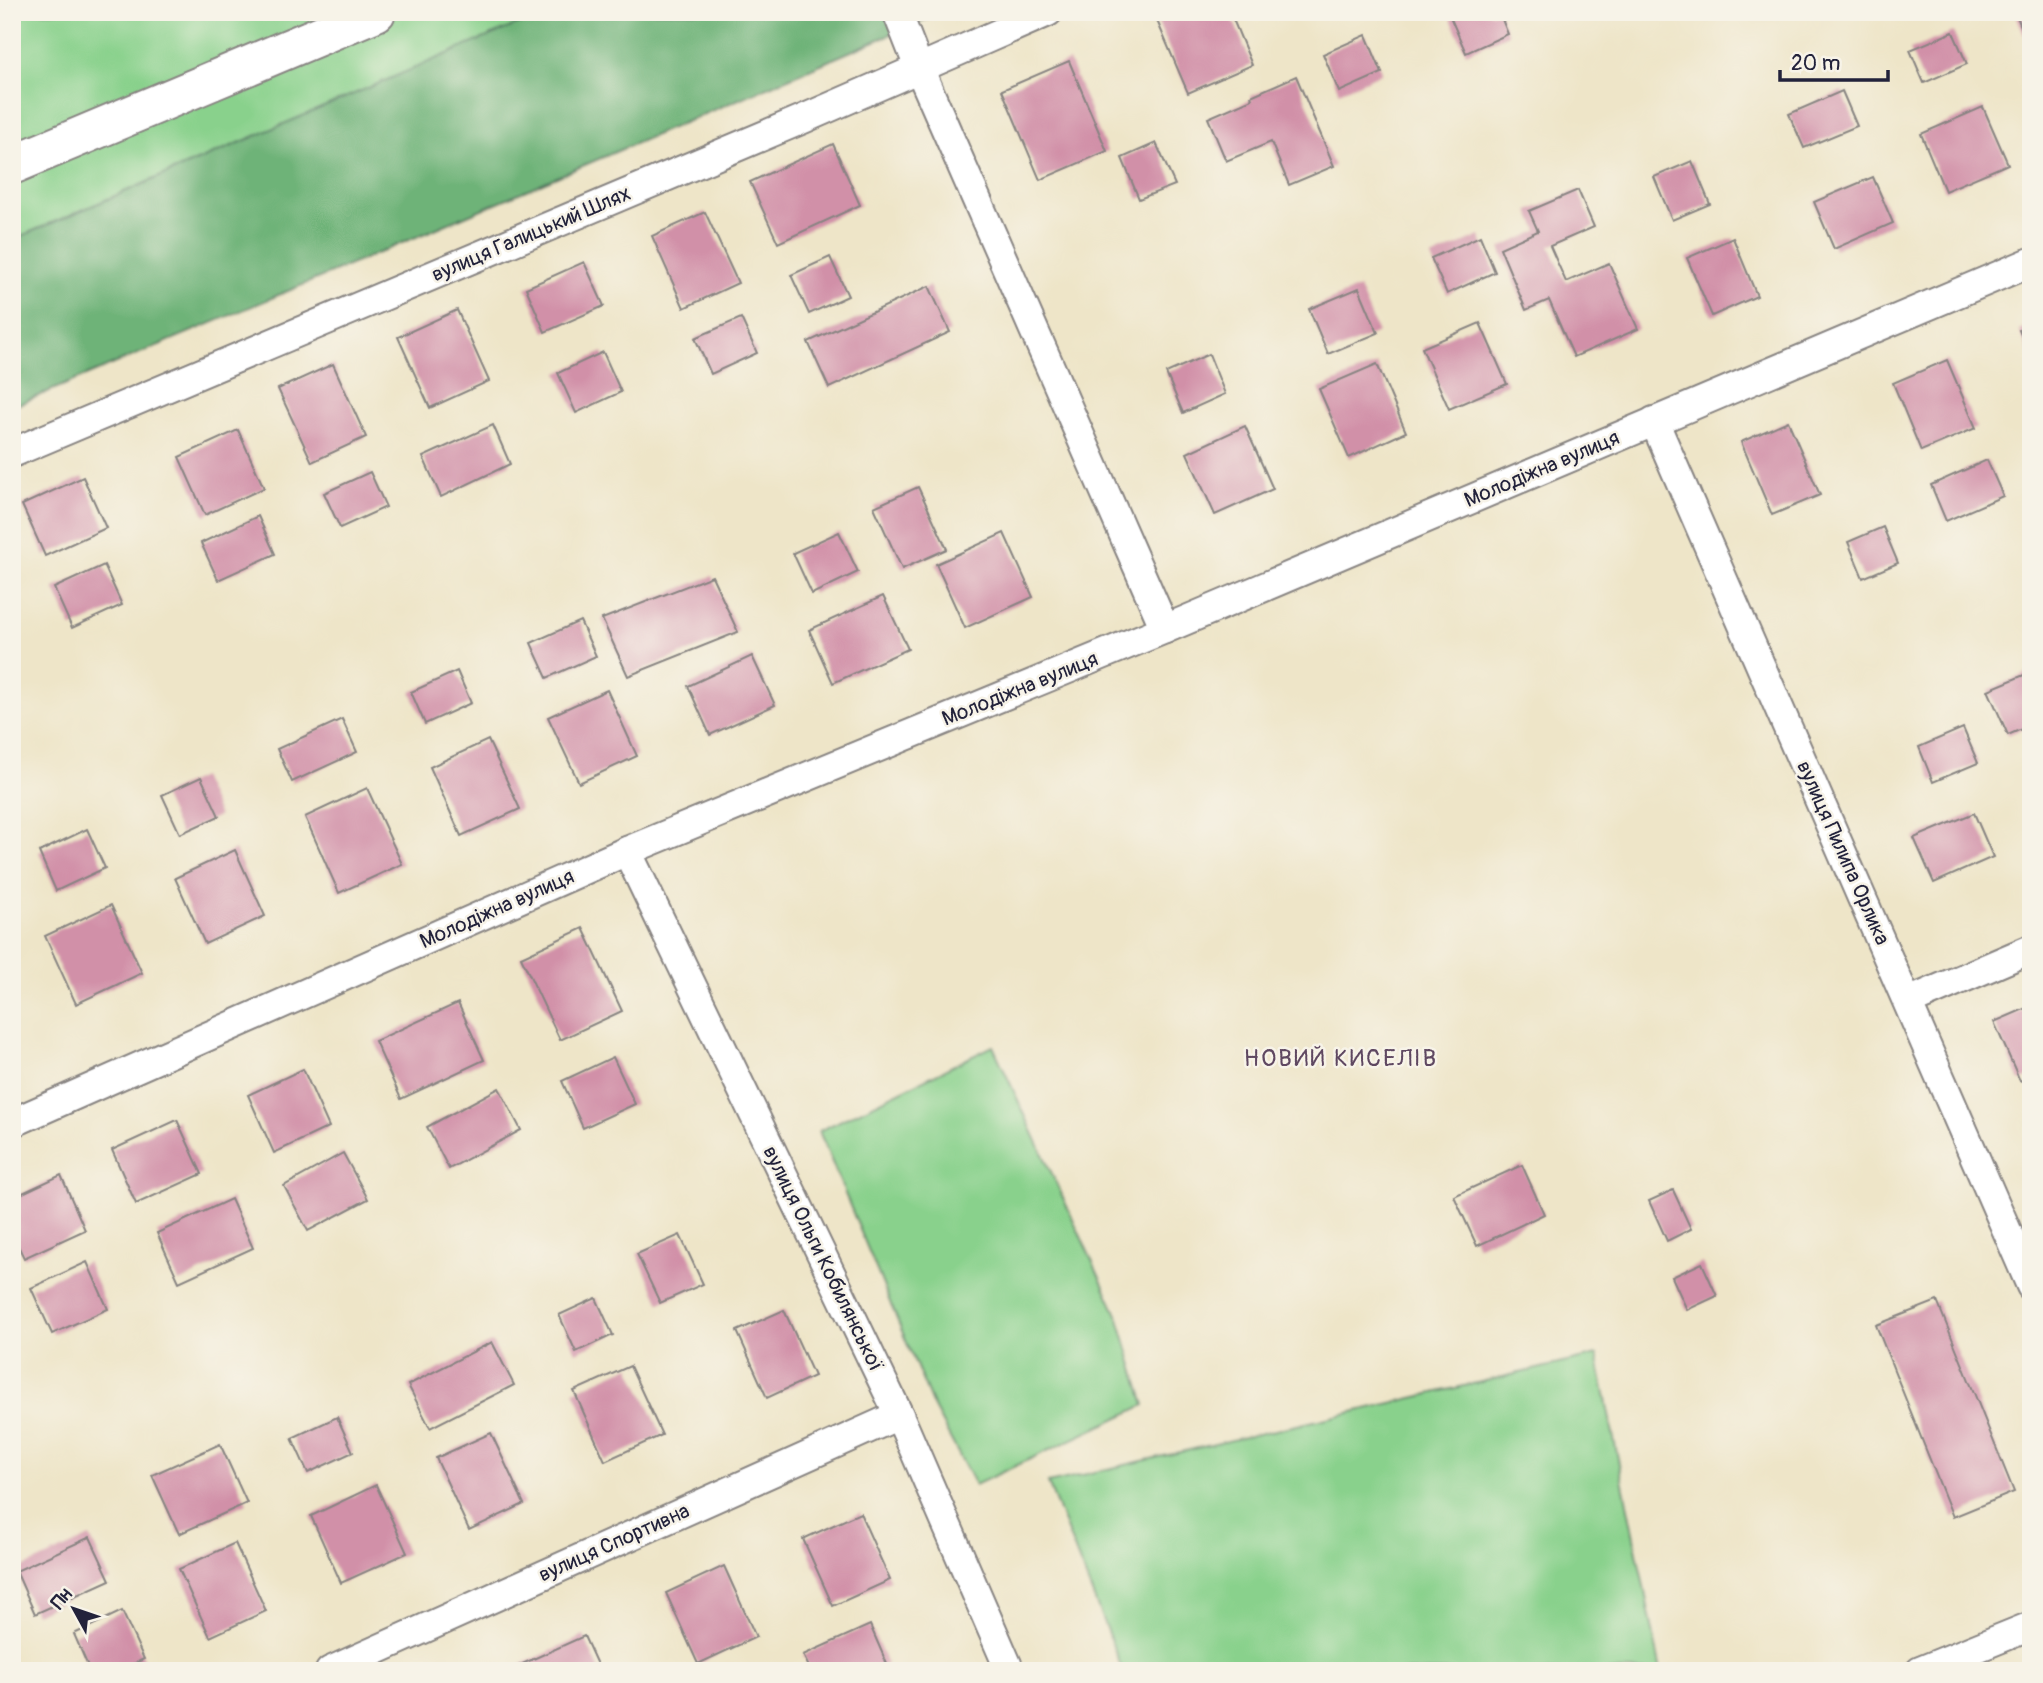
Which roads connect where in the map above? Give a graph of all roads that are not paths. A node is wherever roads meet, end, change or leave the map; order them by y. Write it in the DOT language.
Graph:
graph roads {
  1 [pos="376,12"];
  2 [pos="897,12"];
  3 [pos="1048,12"];
  4 [pos="919,68"];
  5 [pos="12,165"];
  6 [pos="2031,262"];
  7 [pos="1654,421"];
  8 [pos="12,453"];
  9 [pos="1166,629"];
  10 [pos="627,851"];
  11 [pos="2031,949"];
  12 [pos="1908,1002"];
  13 [pos="12,1123"];
  14 [pos="2031,1286"];
  15 [pos="899,1415"];
  16 [pos="2031,1626"];
  17 [pos="330,1671"];
  18 [pos="1010,1671"];
  19 [pos="1920,1671"];
  1 -- 5 [label="highway"];
  2 -- 4 [label="street"];
  3 -- 4 [label="street, вулиця Галицький Шлях"];
  4 -- 8 [label="street, вулиця Галицький Шлях"];
  4 -- 9 [label="street"];
  6 -- 7 [label="street, Молодіжна вулиця"];
  7 -- 9 [label="street, Молодіжна вулиця"];
  7 -- 12 [label="street, вулиця Пилипа Орлика"];
  9 -- 10 [label="street, Молодіжна вулиця"];
  10 -- 13 [label="street, Молодіжна вулиця"];
  10 -- 15 [label="street, вулиця Ольги Кобилянської"];
  11 -- 12 [label="street"];
  12 -- 14 [label="street, вулиця Пилипа Орлика"];
  15 -- 17 [label="street, вулиця Спортивна"];
  15 -- 18 [label="street, вулиця Ольги Кобилянської"];
  16 -- 19 [label="street"];
}
